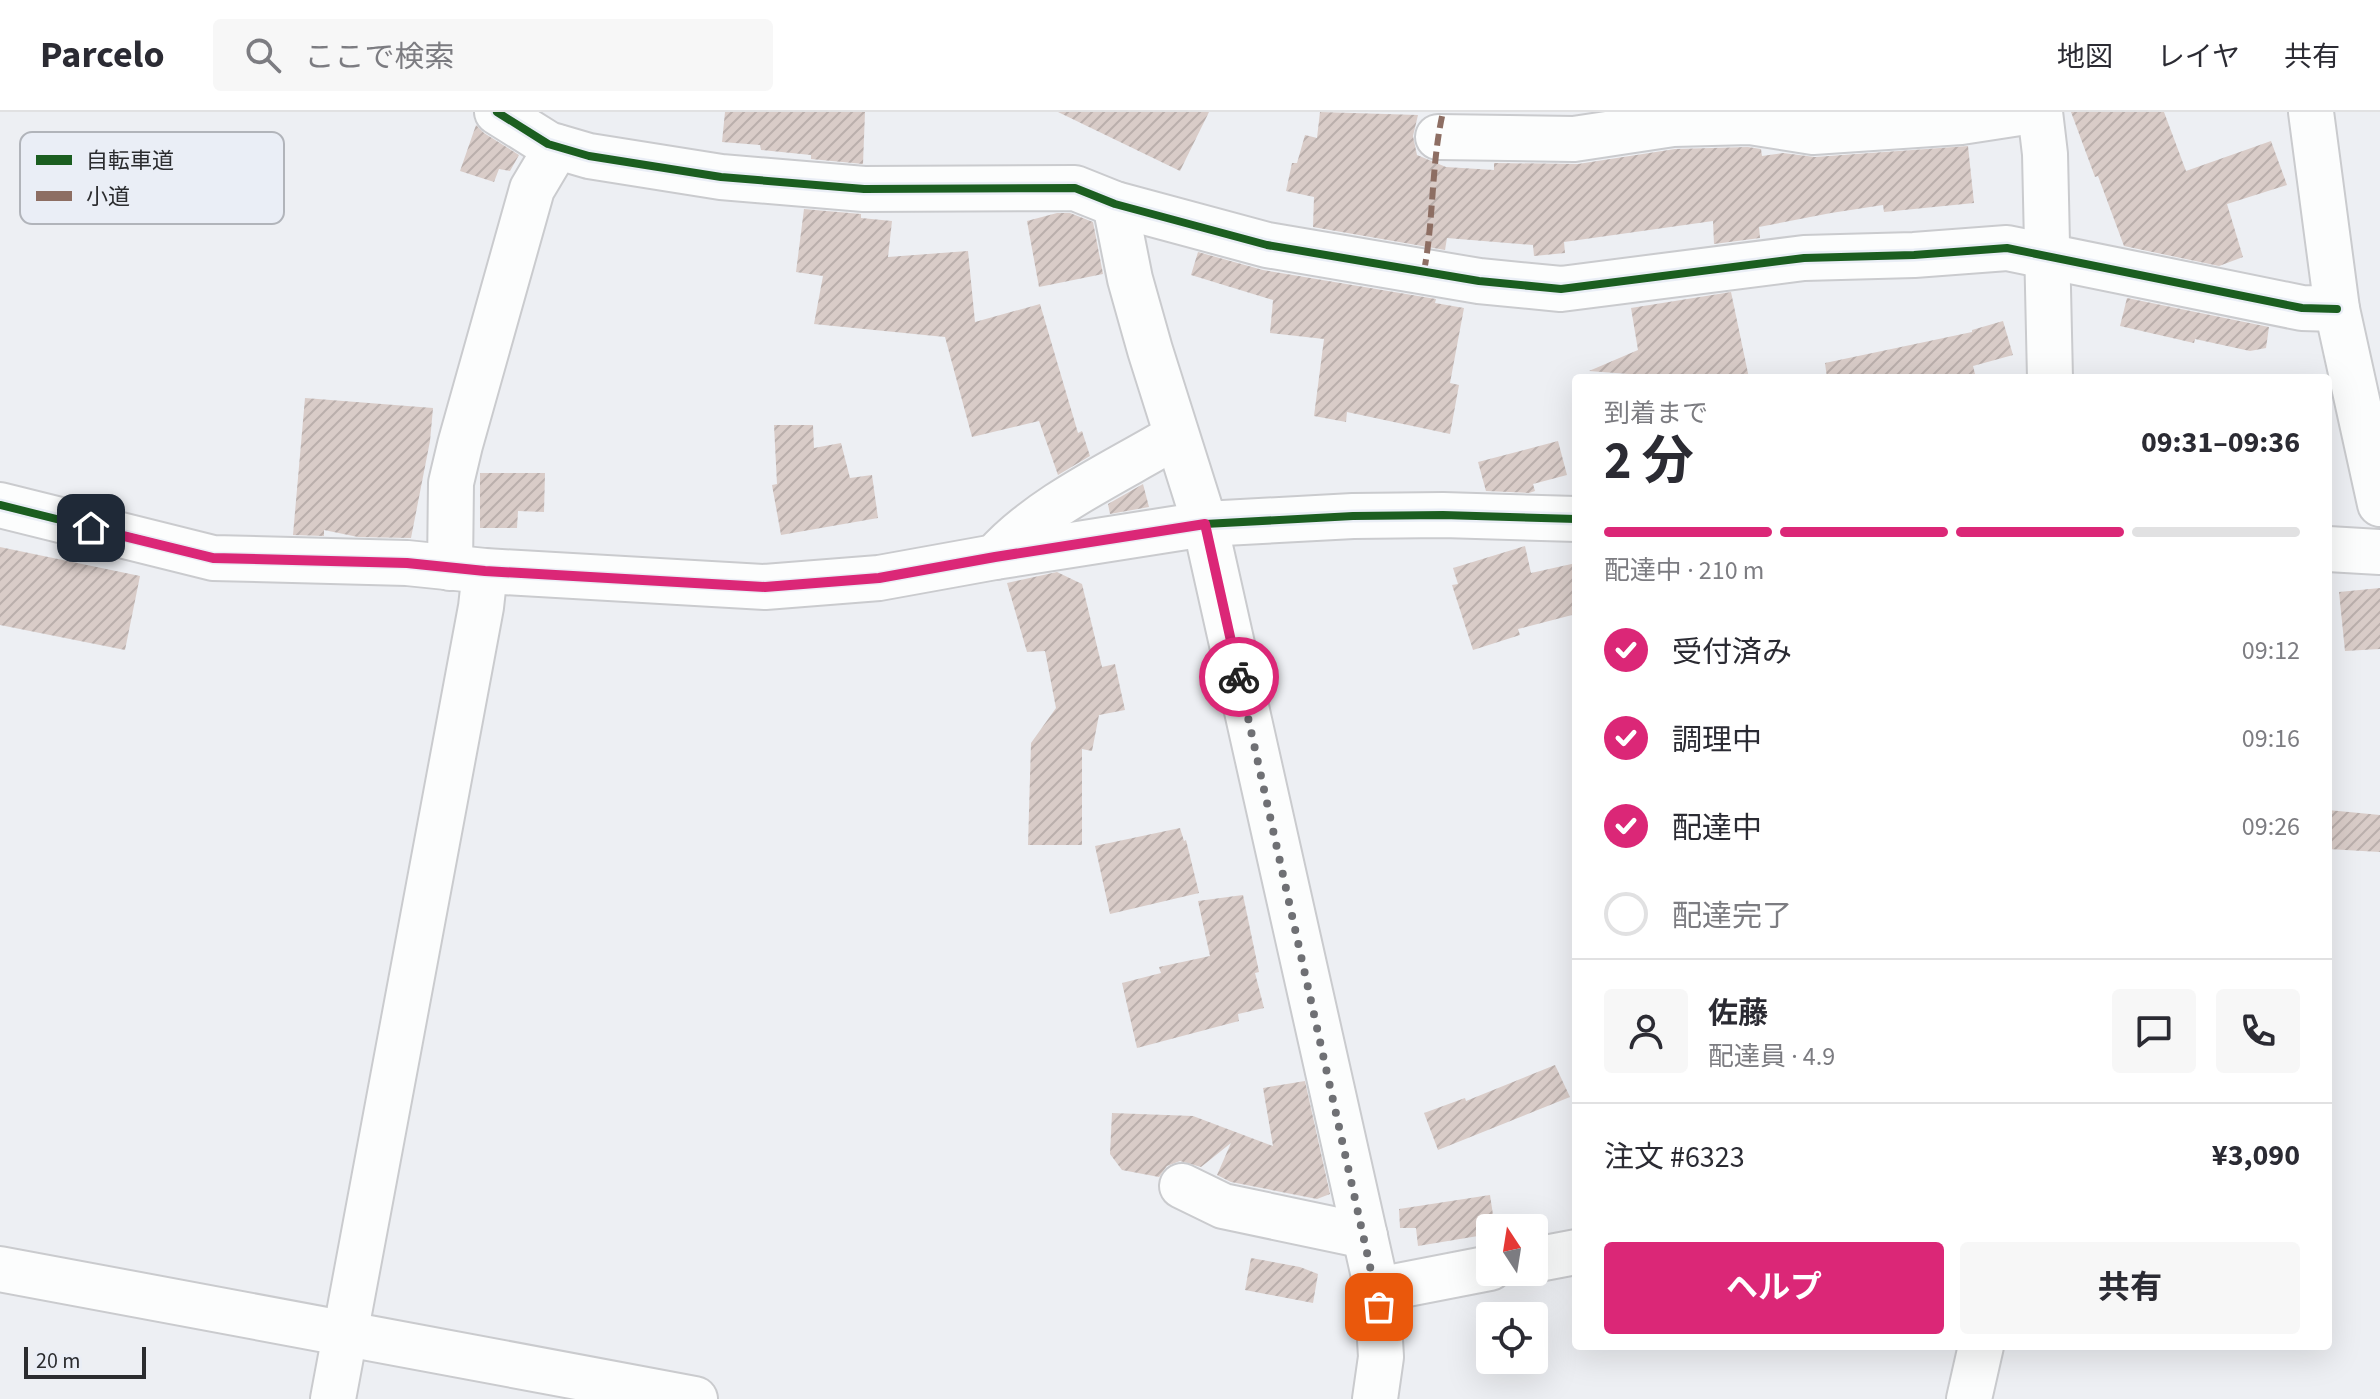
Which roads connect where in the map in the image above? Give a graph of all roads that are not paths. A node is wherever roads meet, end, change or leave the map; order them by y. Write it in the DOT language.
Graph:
graph roads {
  1 [pos="497,112"];
  2 [pos="2026,112"];
  3 [pos="2040,112"];
  4 [pos="2311,112"];
  5 [pos="1438,137"];
  6 [pos="557,147"];
  7 [pos="1115,204"];
  8 [pos="2048,255"];
  9 [pos="2337,309"];
  10 [pos="2050,374"];
  11 [pos="1176,436"];
  12 [pos="2380,504"];
  13 [pos="0,505"];
  14 [pos="1572,519"];
  15 [pos="1205,524"];
  16 [pos="2332,549"];
  17 [pos="2380,552"];
  18 [pos="995,557"];
  19 [pos="468,569"];
  20 [pos="1182,1186"];
  21 [pos="1365,1236"];
  22 [pos="1572,1253"];
  23 [pos="1548,1257"];
  24 [pos="0,1269"];
  25 [pos="1476,1271"];
  26 [pos="1377,1290"];
  27 [pos="345,1335"];
  28 [pos="1980,1350"];
  29 [pos="333,1399"];
  30 [pos="695,1399"];
  31 [pos="1375,1399"];
  32 [pos="1969,1399"];
  1 -- 6 [label="street"];
  2 -- 5 [label="street"];
  3 -- 8 [label="street"];
  4 -- 9 [label="street"];
  6 -- 7 [label="street"];
  6 -- 19 [label="street"];
  7 -- 8 [label="street"];
  7 -- 11 [label="street"];
  8 -- 9 [label="street"];
  8 -- 10 [label="street"];
  9 -- 12 [label="street"];
  11 -- 15 [label="street"];
  11 -- 18 [label="street"];
  13 -- 19 [label="street"];
  14 -- 15 [label="street"];
  15 -- 18 [label="street"];
  15 -- 21 [label="street"];
  16 -- 17 [label="street"];
  18 -- 19 [label="street"];
  19 -- 27 [label="street"];
  20 -- 21 [label="street"];
  21 -- 26 [label="street"];
  22 -- 23 [label="street"];
  24 -- 27 [label="street"];
  25 -- 26 [label="street"];
  26 -- 31 [label="street"];
  27 -- 29 [label="street"];
  27 -- 30 [label="street"];
  28 -- 32 [label="street"];
}
